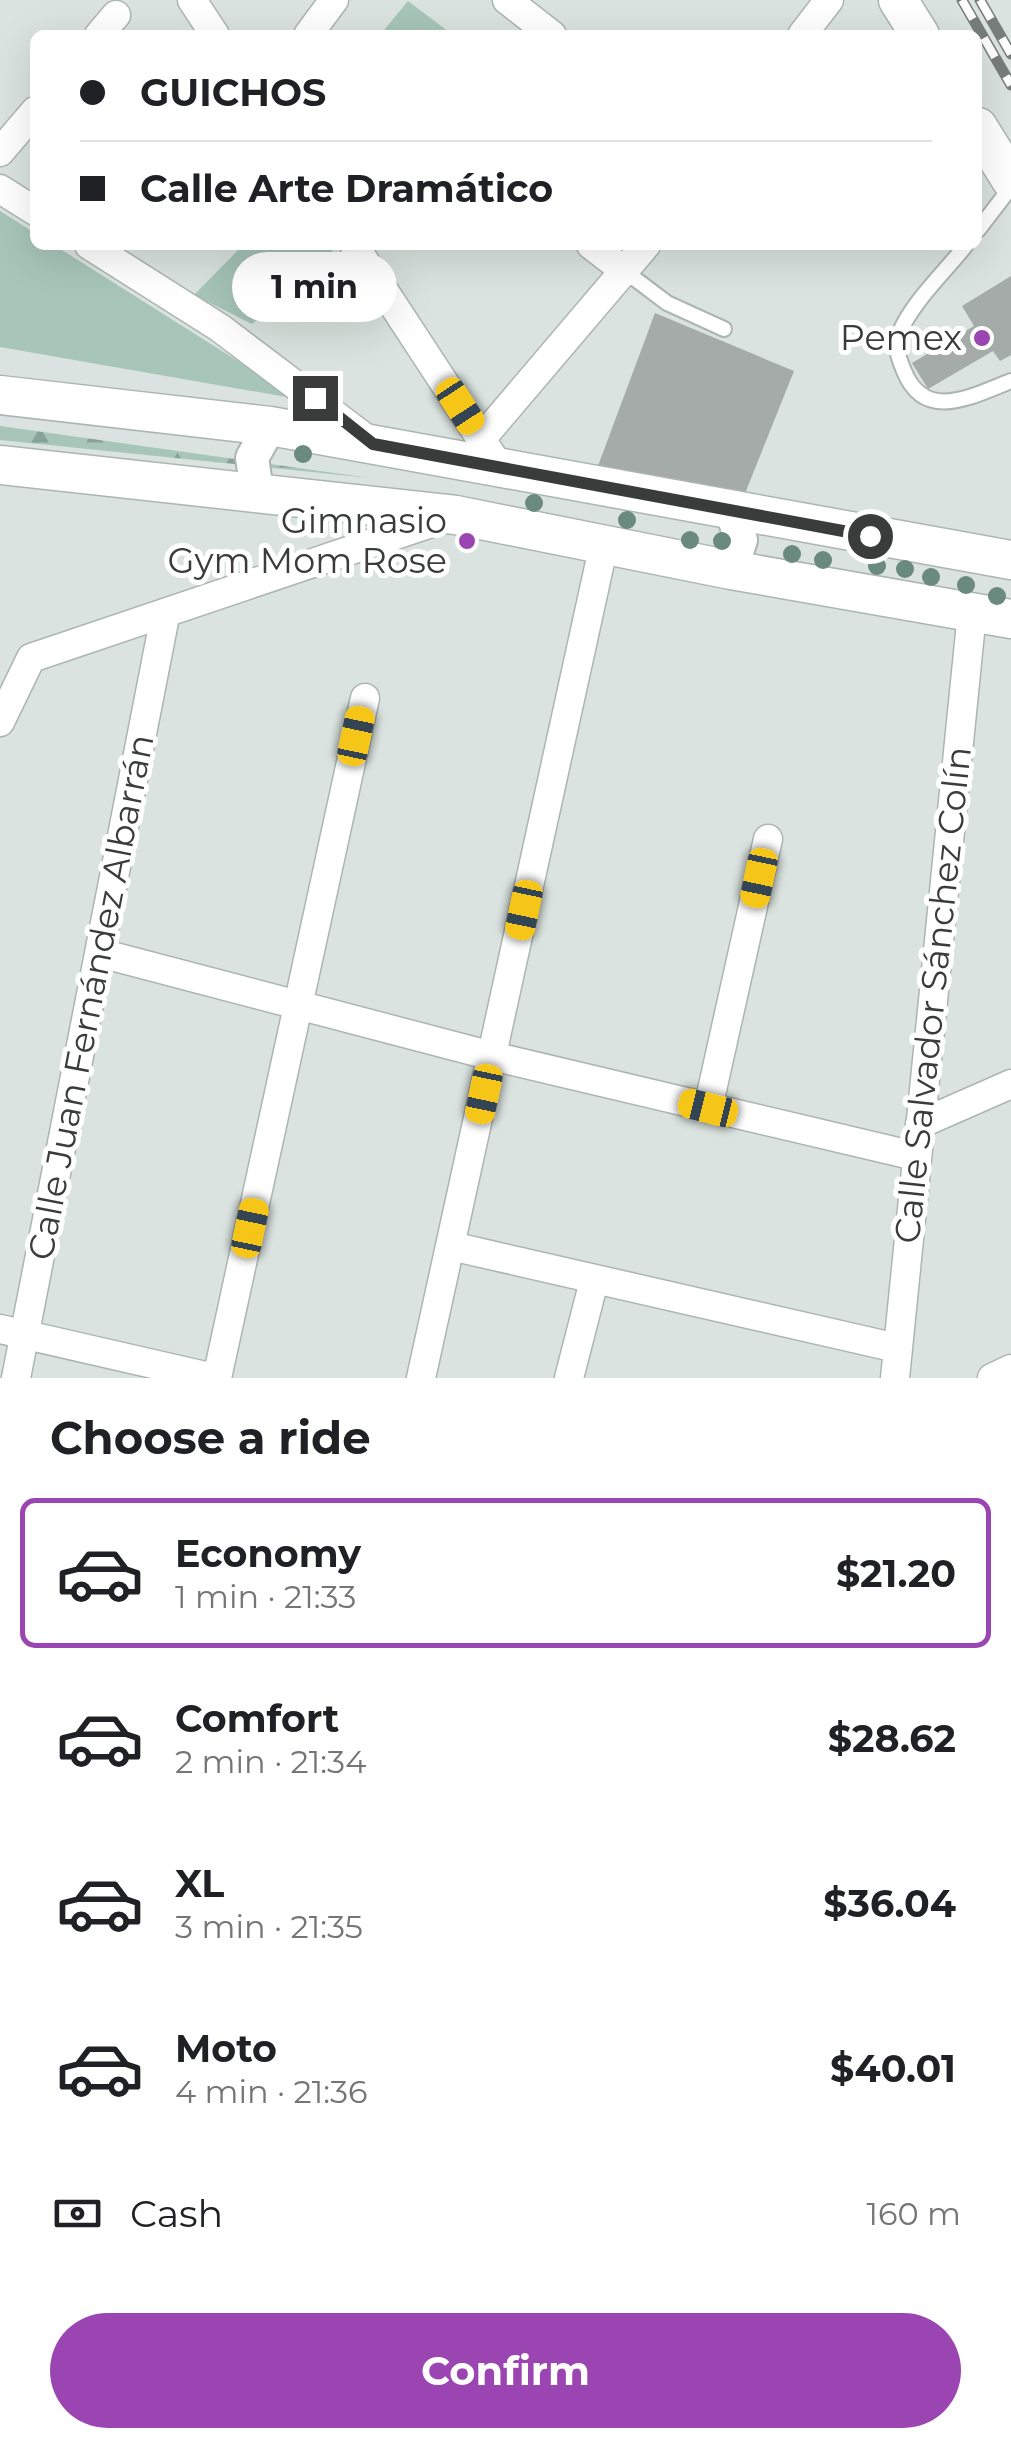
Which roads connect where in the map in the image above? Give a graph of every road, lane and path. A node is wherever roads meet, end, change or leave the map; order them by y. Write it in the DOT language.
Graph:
graph roads {
  1 [pos="192,0"];
  2 [pos="334,0"];
  3 [pos="506,0"];
  4 [pos="829,0"];
  5 [pos="898,0"];
  6 [pos="212,30"];
  7 [pos="316,30"];
  8 [pos="545,30"];
  9 [pos="806,30"];
  10 [pos="917,30"];
  11 [pos="30,117"];
  12 [pos="982,134"];
  13 [pos="0,152"];
  14 [pos="1011,183"];
  15 [pos="0,189"];
  16 [pos="30,208"];
  17 [pos="982,224"];
  18 [pos="97,250"];
  19 [pos="357,250"];
  20 [pos="597,250"];
  21 [pos="642,250"];
  22 [pos="962,250"];
  23 [pos="626,272"];
  24 [pos="724,329"];
  25 [pos="1011,381"];
  26 [pos="0,396"];
  27 [pos="270,426"];
  28 [pos="373,444"];
  29 [pos="491,453"];
  30 [pos="0,465"];
  31 [pos="257,491"];
  32 [pos="732,512"];
  33 [pos="456,514"];
  34 [pos="604,544"];
  35 [pos="1011,560"];
  36 [pos="730,570"];
  37 [pos="972,613"];
  38 [pos="165,616"];
  39 [pos="1011,619"];
  40 [pos="365,698"];
  41 [pos="1,715"];
  42 [pos="768,839"];
  43 [pos="100,954"];
  44 [pos="299,1004"];
  45 [pos="492,1056"];
  46 [pos="1011,1084"];
  47 [pos="708,1108"];
  48 [pos="920,1124"];
  49 [pos="915,1156"];
  50 [pos="452,1246"];
  51 [pos="594,1281"];
  52 [pos="12,1332"];
  53 [pos="897,1348"];
  54 [pos="1011,1370"];
  55 [pos="16,1378"];
  56 [pos="215,1378"];
  57 [pos="421,1378"];
  58 [pos="569,1378"];
  59 [pos="895,1378"];
  60 [pos="992,1378"];
  1 -- 6 [label="street"];
  2 -- 7 [label="street"];
  3 -- 8 [label="street"];
  4 -- 9 [label="street"];
  5 -- 10 [label="main road"];
  11 -- 13 [label="street"];
  12 -- 14 [label="main road"];
  14 -- 17 [label="lane"];
  15 -- 16 [label="street"];
  18 -- 28 [label="street"];
  19 -- 29 [label="street"];
  20 -- 23 [label="street"];
  21 -- 23 [label="street"];
  22 -- 25 [label="lane"];
  23 -- 24 [label="lane"];
  23 -- 29 [label="street"];
  26 -- 27 [label="main road"];
  27 -- 28 [label="main road"];
  27 -- 31 [label="street"];
  28 -- 29 [label="main road"];
  29 -- 32 [label="main road"];
  30 -- 31 [label="main road"];
  31 -- 33 [label="main road"];
  32 -- 35 [label="main road"];
  32 -- 36 [label="street"];
  33 -- 34 [label="main road"];
  33 -- 38 [label="street"];
  34 -- 36 [label="main road"];
  34 -- 45 [label="street"];
  36 -- 37 [label="main road"];
  37 -- 39 [label="main road"];
  37 -- 48 [label="street, Calle Salvador Sánchez Colín"];
  38 -- 41 [label="street"];
  38 -- 43 [label="street, Calle Juan Fernández Albarrán"];
  40 -- 44 [label="street"];
  42 -- 47 [label="street"];
  43 -- 44 [label="street"];
  43 -- 52 [label="street, Calle Juan Fernández Albarrán"];
  44 -- 45 [label="street"];
  44 -- 56 [label="street"];
  45 -- 47 [label="street"];
  45 -- 50 [label="street"];
  46 -- 48 [label="street"];
  47 -- 49 [label="street"];
  48 -- 49 [label="street, Calle Salvador Sánchez Colín"];
  49 -- 53 [label="street, Calle Salvador Sánchez Colín"];
  50 -- 51 [label="street"];
  50 -- 57 [label="street"];
  51 -- 53 [label="street"];
  51 -- 58 [label="street"];
  52 -- 55 [label="street, Calle Juan Fernández Albarrán"];
  52 -- 56 [label="street"];
  53 -- 59 [label="street, Calle Salvador Sánchez Colín"];
  54 -- 60 [label="street"];
}
